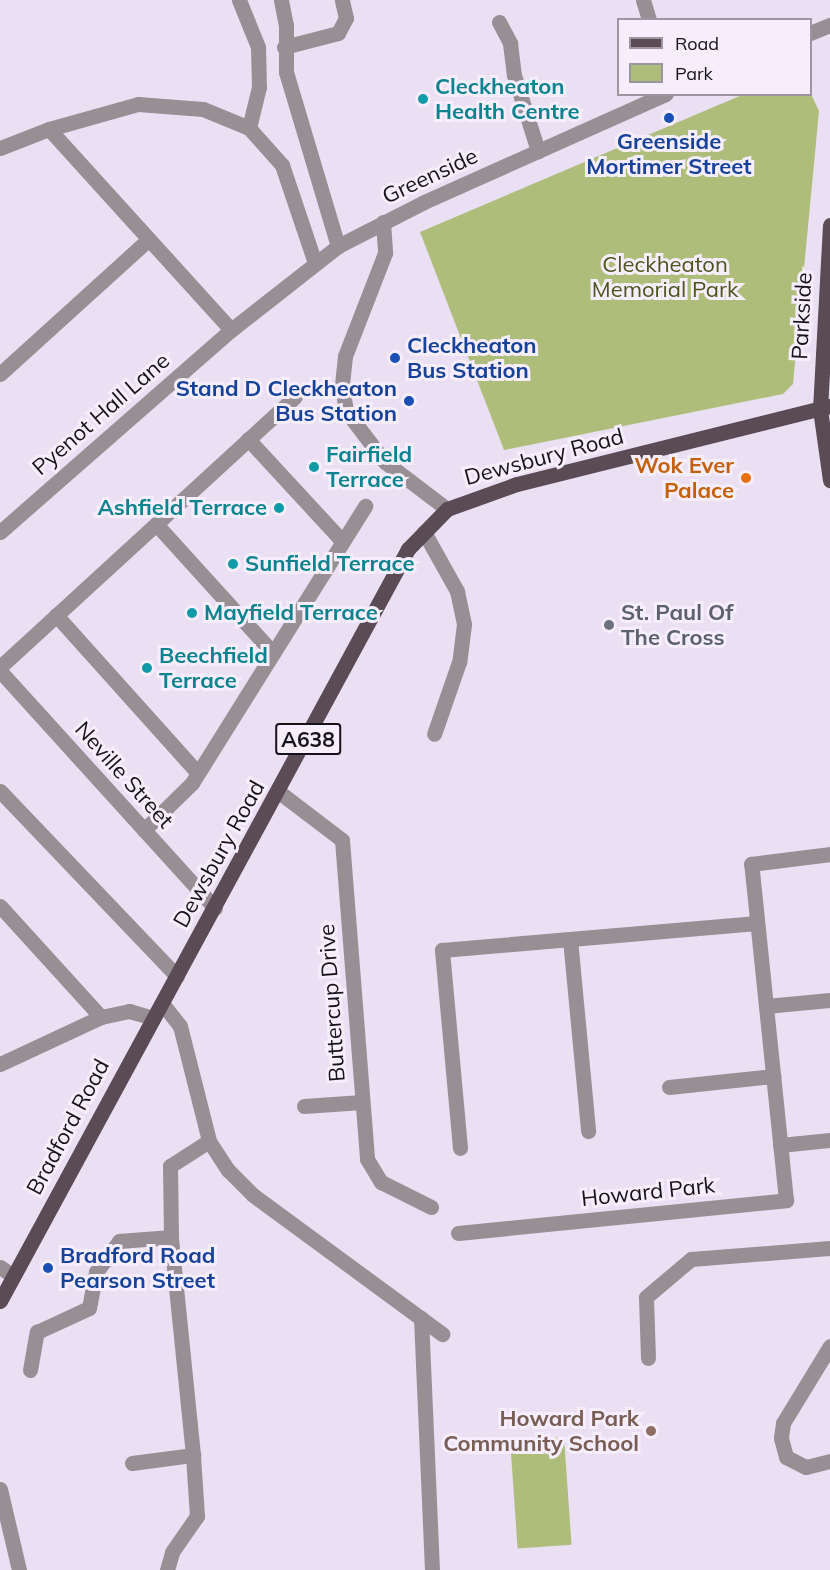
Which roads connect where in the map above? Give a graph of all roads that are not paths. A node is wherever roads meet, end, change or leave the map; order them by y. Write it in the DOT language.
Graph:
graph roads {
  1 [pos="239,0"];
  2 [pos="281,0"];
  3 [pos="342,0"];
  4 [pos="643,0"];
  5 [pos="648,18"];
  6 [pos="499,21"];
  7 [pos="830,25"];
  8 [pos="812,32"];
  9 [pos="285,47"];
  10 [pos="662,96"];
  11 [pos="249,128"];
  12 [pos="49,129"];
  13 [pos="0,148"];
  14 [pos="538,151"];
  15 [pos="383,222"];
  16 [pos="830,225"];
  17 [pos="148,240"];
  18 [pos="338,246"];
  19 [pos="315,263"];
  20 [pos="231,330"];
  21 [pos="0,374"];
  22 [pos="295,397"];
  23 [pos="825,408"];
  24 [pos="248,439"];
  25 [pos="830,480"];
  26 [pos="365,506"];
  27 [pos="447,508"];
  28 [pos="156,524"];
  29 [pos="0,532"];
  30 [pos="424,532"];
  31 [pos="342,541"];
  32 [pos="56,615"];
  33 [pos="273,653"];
  34 [pos="0,669"];
  35 [pos="434,734"];
  36 [pos="198,773"];
  37 [pos="0,791"];
  38 [pos="279,792"];
  39 [pos="144,830"];
  40 [pos="830,854"];
  41 [pos="0,906"];
  42 [pos="215,908"];
  43 [pos="757,923"];
  44 [pos="570,939"];
  45 [pos="177,976"];
  46 [pos="830,1000"];
  47 [pos="162,1003"];
  48 [pos="765,1006"];
  49 [pos="100,1017"];
  50 [pos="153,1018"];
  51 [pos="0,1064"];
  52 [pos="773,1076"];
  53 [pos="669,1087"];
  54 [pos="362,1102"];
  55 [pos="304,1106"];
  56 [pos="588,1131"];
  57 [pos="830,1140"];
  58 [pos="209,1141"];
  59 [pos="780,1145"];
  60 [pos="460,1148"];
  61 [pos="431,1207"];
  62 [pos="458,1233"];
  63 [pos="171,1237"];
  64 [pos="830,1248"];
  65 [pos="0,1267"];
  66 [pos="13,1276"];
  67 [pos="0,1301"];
  68 [pos="420,1318"];
  69 [pos="442,1334"];
  70 [pos="830,1346"];
  71 [pos="648,1358"];
  72 [pos="30,1370"];
  73 [pos="193,1455"];
  74 [pos="830,1461"];
  75 [pos="132,1463"];
  76 [pos="0,1489"];
  77 [pos="19,1570"];
  78 [pos="167,1570"];
  79 [pos="432,1570"];
  1 -- 11 [label="street"];
  2 -- 9 [label="street"];
  3 -- 9 [label="street"];
  4 -- 5 [label="street"];
  6 -- 14 [label="street"];
  7 -- 8 [label="street"];
  9 -- 18 [label="street"];
  10 -- 14 [label="street, Greenside"];
  11 -- 12 [label="street"];
  11 -- 19 [label="street"];
  12 -- 13 [label="street"];
  12 -- 17 [label="street"];
  14 -- 15 [label="street, Greenside"];
  15 -- 18 [label="street, Greenside"];
  15 -- 27 [label="street"];
  16 -- 23 [label="main road, Parkside"];
  17 -- 20 [label="street"];
  17 -- 21 [label="street"];
  18 -- 19 [label="street, Greenside"];
  19 -- 20 [label="street, Greenside"];
  20 -- 29 [label="street, Pyenot Hall Lane"];
  22 -- 24 [label="street"];
  23 -- 25 [label="main road, Parkside"];
  23 -- 27 [label="main road, Dewsbury Road / A638"];
  24 -- 28 [label="street"];
  24 -- 31 [label="street"];
  26 -- 31 [label="street"];
  27 -- 30 [label="main road, Dewsbury Road / A638"];
  28 -- 32 [label="street"];
  28 -- 33 [label="street"];
  30 -- 35 [label="street"];
  30 -- 38 [label="main road, Dewsbury Road / A638"];
  31 -- 33 [label="street"];
  32 -- 34 [label="street"];
  32 -- 36 [label="street"];
  33 -- 36 [label="street"];
  34 -- 39 [label="street, Neville Street"];
  36 -- 39 [label="street"];
  37 -- 45 [label="street"];
  38 -- 42 [label="main road, Dewsbury Road / A638"];
  38 -- 54 [label="street, Buttercup Drive"];
  39 -- 42 [label="street, Neville Street"];
  40 -- 43 [label="street, Howard Park"];
  41 -- 49 [label="street"];
  42 -- 45 [label="main road, Dewsbury Road / A638"];
  43 -- 44 [label="street"];
  43 -- 48 [label="street, Howard Park"];
  44 -- 56 [label="street"];
  44 -- 60 [label="street"];
  45 -- 47 [label="main road, Bradford Road / A638"];
  46 -- 48 [label="street"];
  47 -- 50 [label="main road, Bradford Road / A638"];
  47 -- 58 [label="street"];
  48 -- 52 [label="street, Howard Park"];
  49 -- 50 [label="street"];
  49 -- 51 [label="street"];
  50 -- 66 [label="main road, Bradford Road / A638"];
  52 -- 53 [label="street"];
  52 -- 59 [label="street, Howard Park"];
  54 -- 55 [label="street"];
  54 -- 61 [label="street, Buttercup Drive"];
  57 -- 59 [label="street"];
  58 -- 63 [label="street"];
  58 -- 68 [label="street"];
  59 -- 62 [label="street, Howard Park"];
  63 -- 72 [label="street"];
  63 -- 73 [label="street"];
  64 -- 71 [label="street"];
  65 -- 66 [label="street"];
  66 -- 67 [label="main road, Bradford Road / A638"];
  68 -- 69 [label="street"];
  68 -- 79 [label="street"];
  70 -- 74 [label="street"];
  73 -- 75 [label="street"];
  73 -- 78 [label="street"];
  76 -- 77 [label="street"];
}
